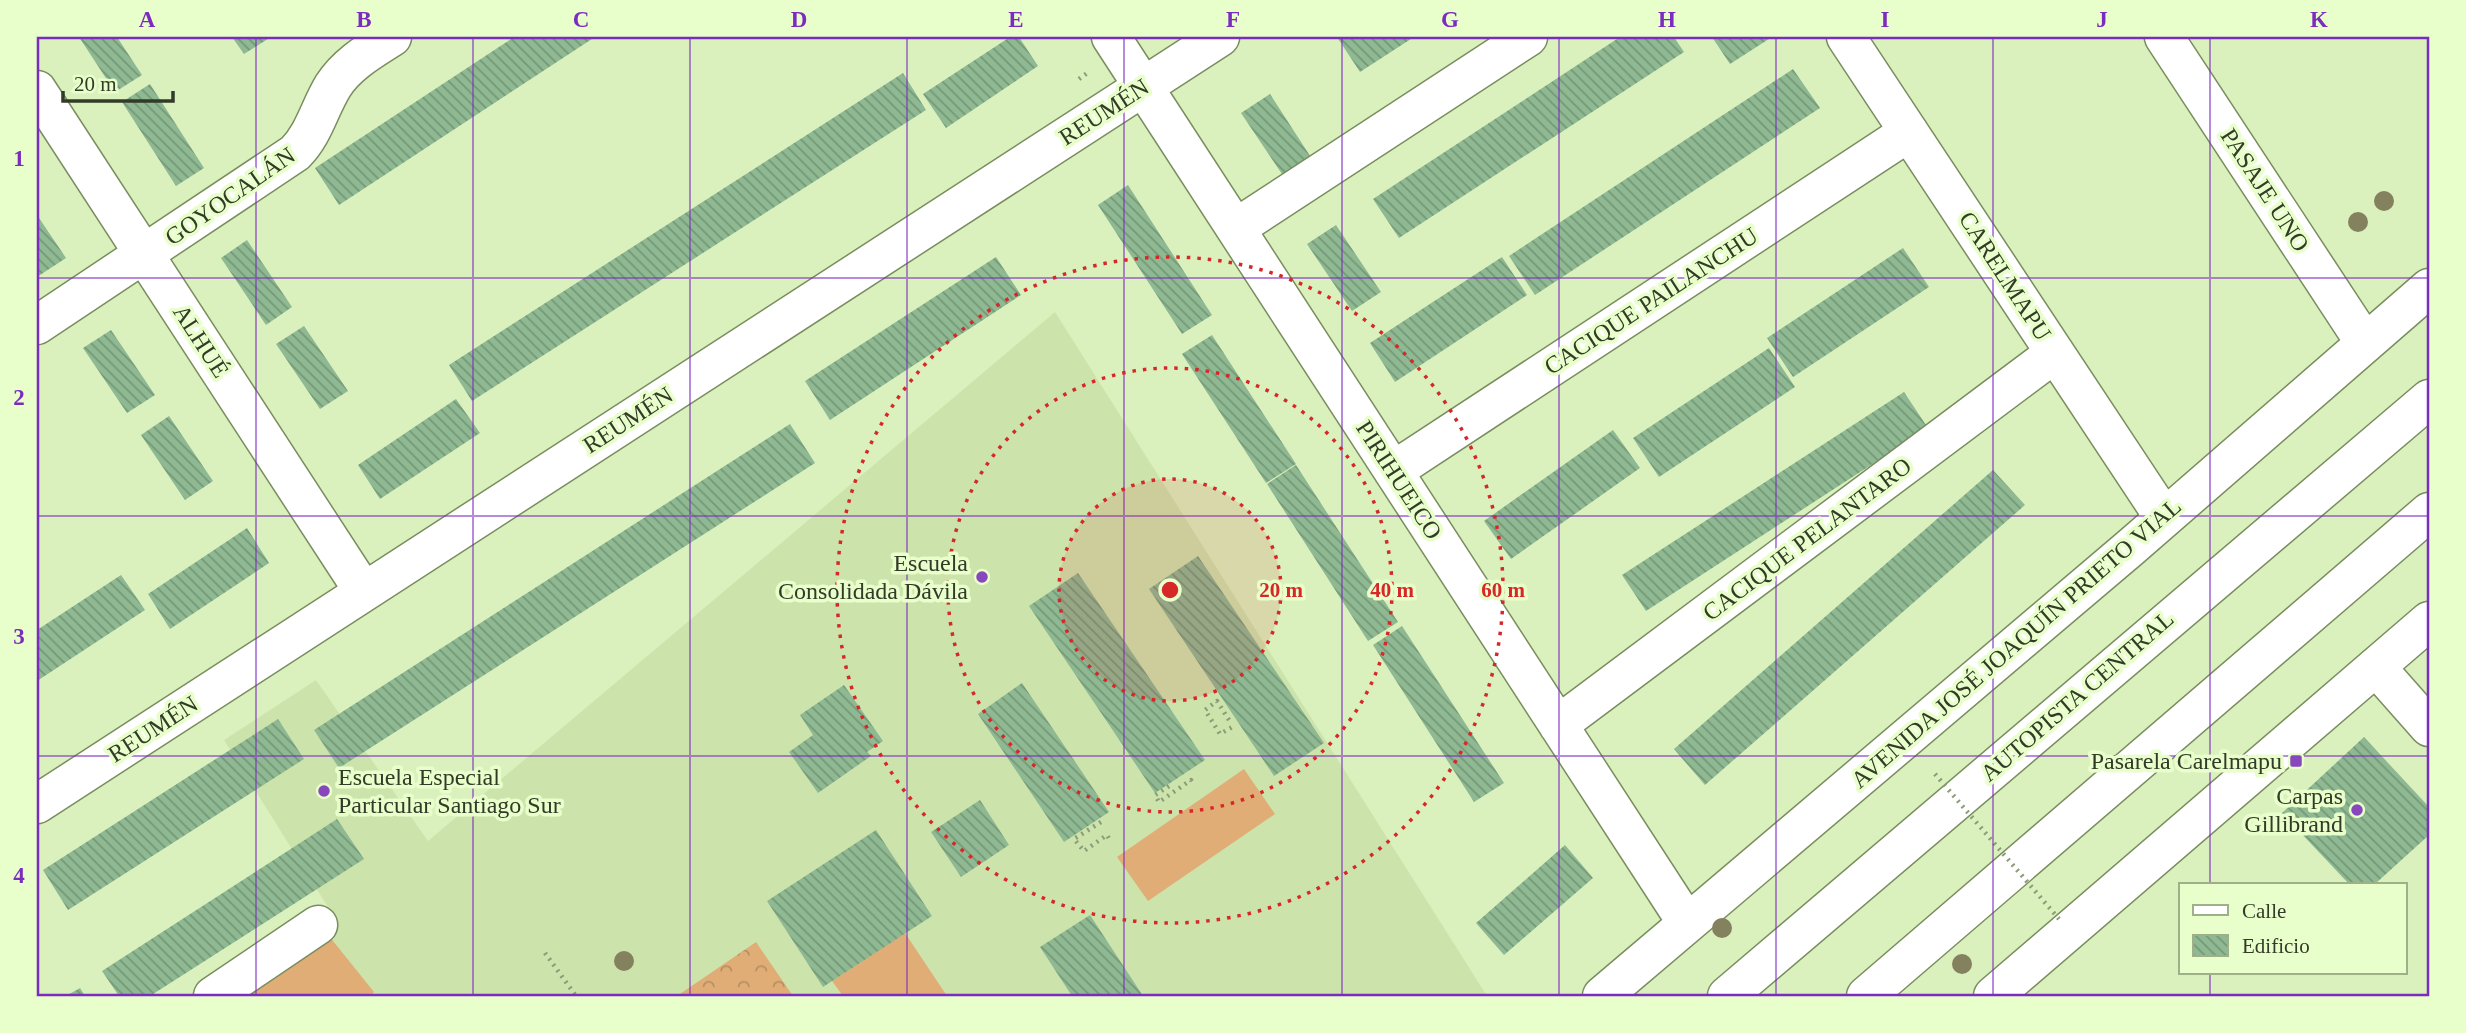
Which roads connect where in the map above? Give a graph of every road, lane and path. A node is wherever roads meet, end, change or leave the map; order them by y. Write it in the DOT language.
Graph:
graph roads {
  1 [pos="392,37"];
  2 [pos="1111,37"];
  3 [pos="1220,37"];
  4 [pos="1528,37"];
  5 [pos="1846,37"];
  6 [pos="2164,37"];
  7 [pos="1143,86"];
  8 [pos="37,90"];
  9 [pos="1909,132"];
  10 [pos="1236,228"];
  11 [pos="144,255"];
  12 [pos="2429,288"];
  13 [pos="37,325"];
  14 [pos="2365,343"];
  15 [pos="2055,353"];
  16 [pos="2429,399"];
  17 [pos="1393,471"];
  18 [pos="2429,512"];
  19 [pos="2163,516"];
  20 [pos="364,592"];
  21 [pos="2429,621"];
  22 [pos="2376,667"];
  23 [pos="1229,720"];
  24 [pos="1558,725"];
  25 [pos="1234,726"];
  26 [pos="2429,727"];
  27 [pos="1935,774"];
  28 [pos="1194,784"];
  29 [pos="1169,786"];
  30 [pos="37,804"];
  31 [pos="1101,822"];
  32 [pos="1111,842"];
  33 [pos="2059,919"];
  34 [pos="1687,923"];
  35 [pos="318,925"];
  36 [pos="545,953"];
  37 [pos="213,996"];
  38 [pos="576,996"];
  39 [pos="1602,996"];
  40 [pos="1727,996"];
  41 [pos="1866,996"];
  42 [pos="1993,996"];
  1 -- 11 [label="main road, GOYOCALÁN"];
  2 -- 7 [label="main road, PIRIHUEICO"];
  3 -- 7 [label="main road, REUMÉN"];
  4 -- 10 [label="main road"];
  5 -- 9 [label="main road, CARELMAPU"];
  6 -- 14 [label="main road, PASAJE UNO"];
  7 -- 10 [label="main road, PIRIHUEICO"];
  7 -- 20 [label="main road, REUMÉN"];
  8 -- 11 [label="main road, ALHUÉ"];
  9 -- 15 [label="main road, CARELMAPU"];
  9 -- 17 [label="main road, CACIQUE PAILANCHU"];
  10 -- 17 [label="main road, PIRIHUEICO"];
  11 -- 13 [label="main road, GOYOCALÁN"];
  11 -- 20 [label="main road, ALHUÉ"];
  12 -- 14 [label="main road, AVENIDA JOSÉ JOAQUÍN PRIETO VIAL"];
  14 -- 19 [label="main road, AVENIDA JOSÉ JOAQUÍN PRIETO VIAL"];
  15 -- 19 [label="main road, CARELMAPU"];
  15 -- 24 [label="main road, CACIQUE PELANTARO"];
  16 -- 40 [label="main road, AUTOPISTA CENTRAL"];
  17 -- 24 [label="main road, PIRIHUEICO"];
  18 -- 41 [label="main road"];
  19 -- 34 [label="main road, AVENIDA JOSÉ JOAQUÍN PRIETO VIAL"];
  20 -- 30 [label="main road, REUMÉN"];
  21 -- 22 [label="main road"];
  22 -- 26 [label="main road"];
  22 -- 42 [label="main road"];
  23 -- 25 [label="path"];
  24 -- 34 [label="main road, PIRIHUEICO"];
  27 -- 33 [label="path, bridge"];
  28 -- 29 [label="path"];
  31 -- 32 [label="path"];
  34 -- 39 [label="main road, AVENIDA JOSÉ JOAQUÍN PRIETO VIAL"];
  35 -- 37 [label="main road"];
  36 -- 38 [label="path"];
}
